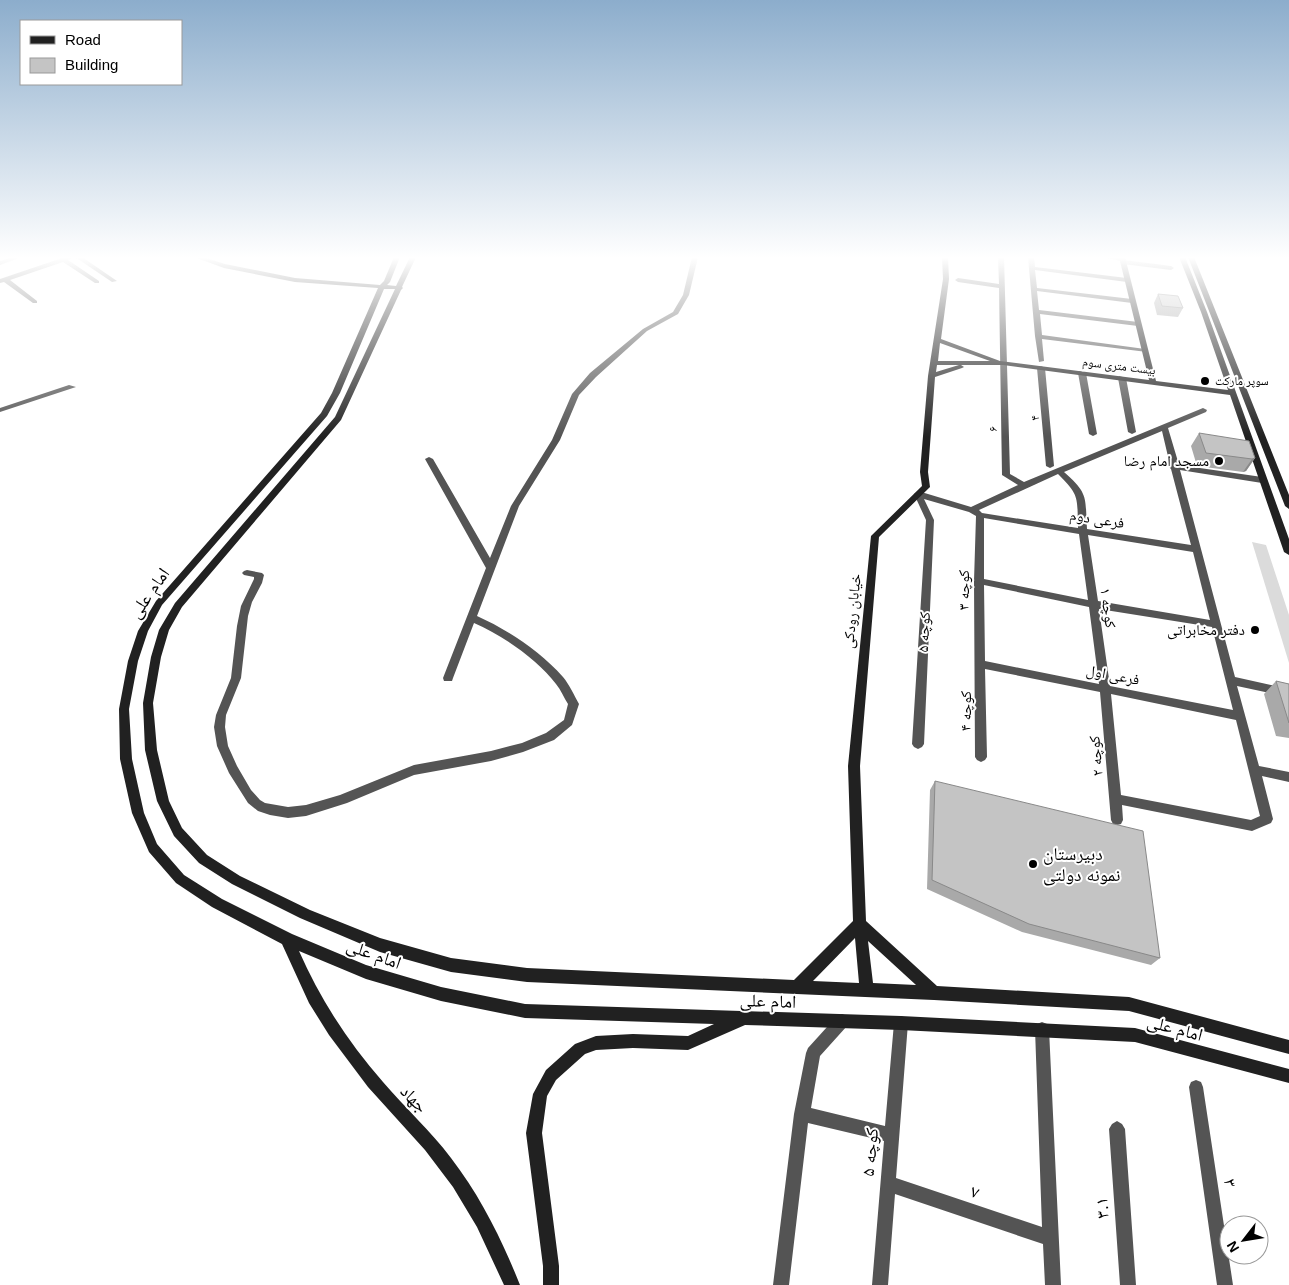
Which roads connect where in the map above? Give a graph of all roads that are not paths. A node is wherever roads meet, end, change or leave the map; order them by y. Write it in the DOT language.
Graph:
graph roads {
  1 [pos="369,317"];
  2 [pos="386,317"];
  3 [pos="669,317"];
  4 [pos="941,317"];
  5 [pos="1002,317"];
  6 [pos="1036,317"];
  7 [pos="1078,317"];
  8 [pos="1136,317"];
  9 [pos="1206,317"];
  10 [pos="1215,317"];
  11 [pos="1138,324"];
  12 [pos="940,327"];
  13 [pos="1038,336"];
  14 [pos="938,340"];
  15 [pos="969,350"];
  16 [pos="1145,352"];
  17 [pos="935,363"];
  18 [pos="1003,363"];
  19 [pos="968,364"];
  20 [pos="1041,364"];
  21 [pos="1082,373"];
  22 [pos="932,376"];
  23 [pos="1122,378"];
  24 [pos="1152,382"];
  25 [pos="72,387"];
  26 [pos="1232,394"];
  27 [pos="0,410"];
  28 [pos="1203,410"];
  29 [pos="324,414"];
  30 [pos="339,416"];
  31 [pos="1165,429"];
  32 [pos="1132,432"];
  33 [pos="1093,434"];
  34 [pos="429,459"];
  35 [pos="1050,466"];
  36 [pos="1173,467"];
  37 [pos="1059,471"];
  38 [pos="1262,480"];
  39 [pos="1022,485"];
  40 [pos="1286,491"];
  41 [pos="918,494"];
  42 [pos="1289,506"];
  43 [pos="976,512"];
  44 [pos="1083,530"];
  45 [pos="1195,549"];
  46 [pos="1289,552"];
  47 [pos="491,568"];
  48 [pos="247,573"];
  49 [pos="979,581"];
  50 [pos="1092,604"];
  51 [pos="472,618"];
  52 [pos="1215,624"];
  53 [pos="980,664"];
  54 [pos="448,678"];
  55 [pos="1231,680"];
  56 [pos="1105,689"];
  57 [pos="1289,693"];
  58 [pos="1239,716"];
  59 [pos="918,744"];
  60 [pos="981,758"];
  61 [pos="1254,770"];
  62 [pos="1289,777"];
  63 [pos="1115,799"];
  64 [pos="1117,820"];
  65 [pos="860,924"];
  66 [pos="287,939"];
  67 [pos="797,987"];
  68 [pos="867,991"];
  69 [pos="934,993"];
  70 [pos="746,1018"];
  71 [pos="842,1021"];
  72 [pos="901,1023"];
  73 [pos="1042,1029"];
  74 [pos="1289,1047"];
  75 [pos="1289,1076"];
  76 [pos="1196,1087"];
  77 [pos="802,1114"];
  78 [pos="1117,1129"];
  79 [pos="892,1135"];
  80 [pos="887,1183"];
  81 [pos="1050,1238"];
  82 [pos="512,1285"];
  83 [pos="551,1285"];
  84 [pos="781,1285"];
  85 [pos="880,1285"];
  86 [pos="1052,1285"];
  87 [pos="1128,1285"];
  88 [pos="1225,1285"];
  1 -- 29 [label="main road, امام علی"];
  2 -- 30 [label="main road, امام علی"];
  3 -- 47 [label="street"];
  4 -- 12 [label="main road, خیابان رودکی"];
  5 -- 18 [label="street"];
  6 -- 13 [label="street, ۴"];
  7 -- 11 [label="street"];
  8 -- 11 [label="main road"];
  9 -- 26 [label="main road"];
  10 -- 40 [label="main road"];
  11 -- 16 [label="main road"];
  12 -- 14 [label="main road, خیابان رودکی"];
  12 -- 15 [label="main road"];
  13 -- 16 [label="street"];
  13 -- 20 [label="street, ۴"];
  14 -- 15 [label="main road, بیست متری سوم"];
  14 -- 17 [label="main road, خیابان رودکی"];
  15 -- 18 [label="main road, بیست متری سوم"];
  16 -- 24 [label="main road"];
  17 -- 19 [label="main road, بیست متری سوم"];
  17 -- 22 [label="main road, خیابان رودکی"];
  18 -- 19 [label="main road, بیست متری سوم"];
  18 -- 20 [label="main road, بیست متری سوم"];
  18 -- 39 [label="street, ۶"];
  19 -- 22 [label="main road"];
  20 -- 21 [label="main road, بیست متری سوم"];
  20 -- 35 [label="street, ۴"];
  21 -- 23 [label="main road, بیست متری سوم"];
  21 -- 33 [label="street"];
  22 -- 41 [label="main road, خیابان رودکی"];
  23 -- 24 [label="main road, بیست متری سوم"];
  23 -- 32 [label="street"];
  24 -- 26 [label="main road, بیست متری سوم"];
  25 -- 27 [label="street"];
  26 -- 38 [label="main road"];
  28 -- 31 [label="street"];
  29 -- 30 [label="main road"];
  29 -- 66 [label="main road, امام علی"];
  30 -- 67 [label="main road, امام علی"];
  31 -- 36 [label="street"];
  31 -- 37 [label="street"];
  34 -- 47 [label="street"];
  36 -- 38 [label="street"];
  36 -- 45 [label="street"];
  37 -- 39 [label="street"];
  37 -- 44 [label="street"];
  38 -- 46 [label="main road"];
  39 -- 43 [label="street"];
  40 -- 42 [label="main road"];
  41 -- 43 [label="street, فرعی دوم"];
  41 -- 59 [label="street, کوچه ۵"];
  41 -- 65 [label="main road, خیابان رودکی"];
  43 -- 44 [label="street, فرعی دوم"];
  43 -- 49 [label="street, کوچه ۳"];
  44 -- 45 [label="street, فرعی دوم"];
  44 -- 50 [label="street, کوچه ۱"];
  45 -- 52 [label="street"];
  47 -- 51 [label="street"];
  48 -- 51 [label="street"];
  49 -- 50 [label="street"];
  49 -- 53 [label="street, کوچه ۳"];
  50 -- 52 [label="street"];
  50 -- 56 [label="street, کوچه ۱"];
  51 -- 54 [label="street"];
  52 -- 55 [label="street"];
  53 -- 56 [label="street, فرعی اول"];
  53 -- 60 [label="street, کوچه ۴"];
  55 -- 57 [label="street"];
  55 -- 58 [label="street"];
  56 -- 58 [label="street, فرعی اول"];
  56 -- 63 [label="street, کوچه ۲"];
  58 -- 61 [label="street"];
  61 -- 62 [label="street"];
  61 -- 63 [label="street"];
  63 -- 64 [label="street, کوچه ۲"];
  65 -- 67 [label="main road"];
  65 -- 68 [label="main road, خیابان رودکی"];
  65 -- 69 [label="main road"];
  66 -- 70 [label="main road, امام علی"];
  66 -- 82 [label="main road, جهاد"];
  67 -- 68 [label="main road, امام علی"];
  68 -- 69 [label="main road, امام علی"];
  69 -- 74 [label="main road, امام علی"];
  70 -- 71 [label="main road, امام علی"];
  70 -- 83 [label="main road"];
  71 -- 72 [label="main road, امام علی"];
  71 -- 77 [label="street"];
  72 -- 73 [label="main road, امام علی"];
  72 -- 79 [label="street, کوچه ۵"];
  73 -- 75 [label="main road, امام علی"];
  73 -- 81 [label="street"];
  76 -- 88 [label="street, ۳"];
  77 -- 79 [label="street"];
  77 -- 84 [label="street"];
  78 -- 87 [label="street, ۳.۱"];
  79 -- 80 [label="street, کوچه ۵"];
  80 -- 81 [label="street, ۷"];
  80 -- 85 [label="street, کوچه ۵"];
  81 -- 86 [label="street"];
}
